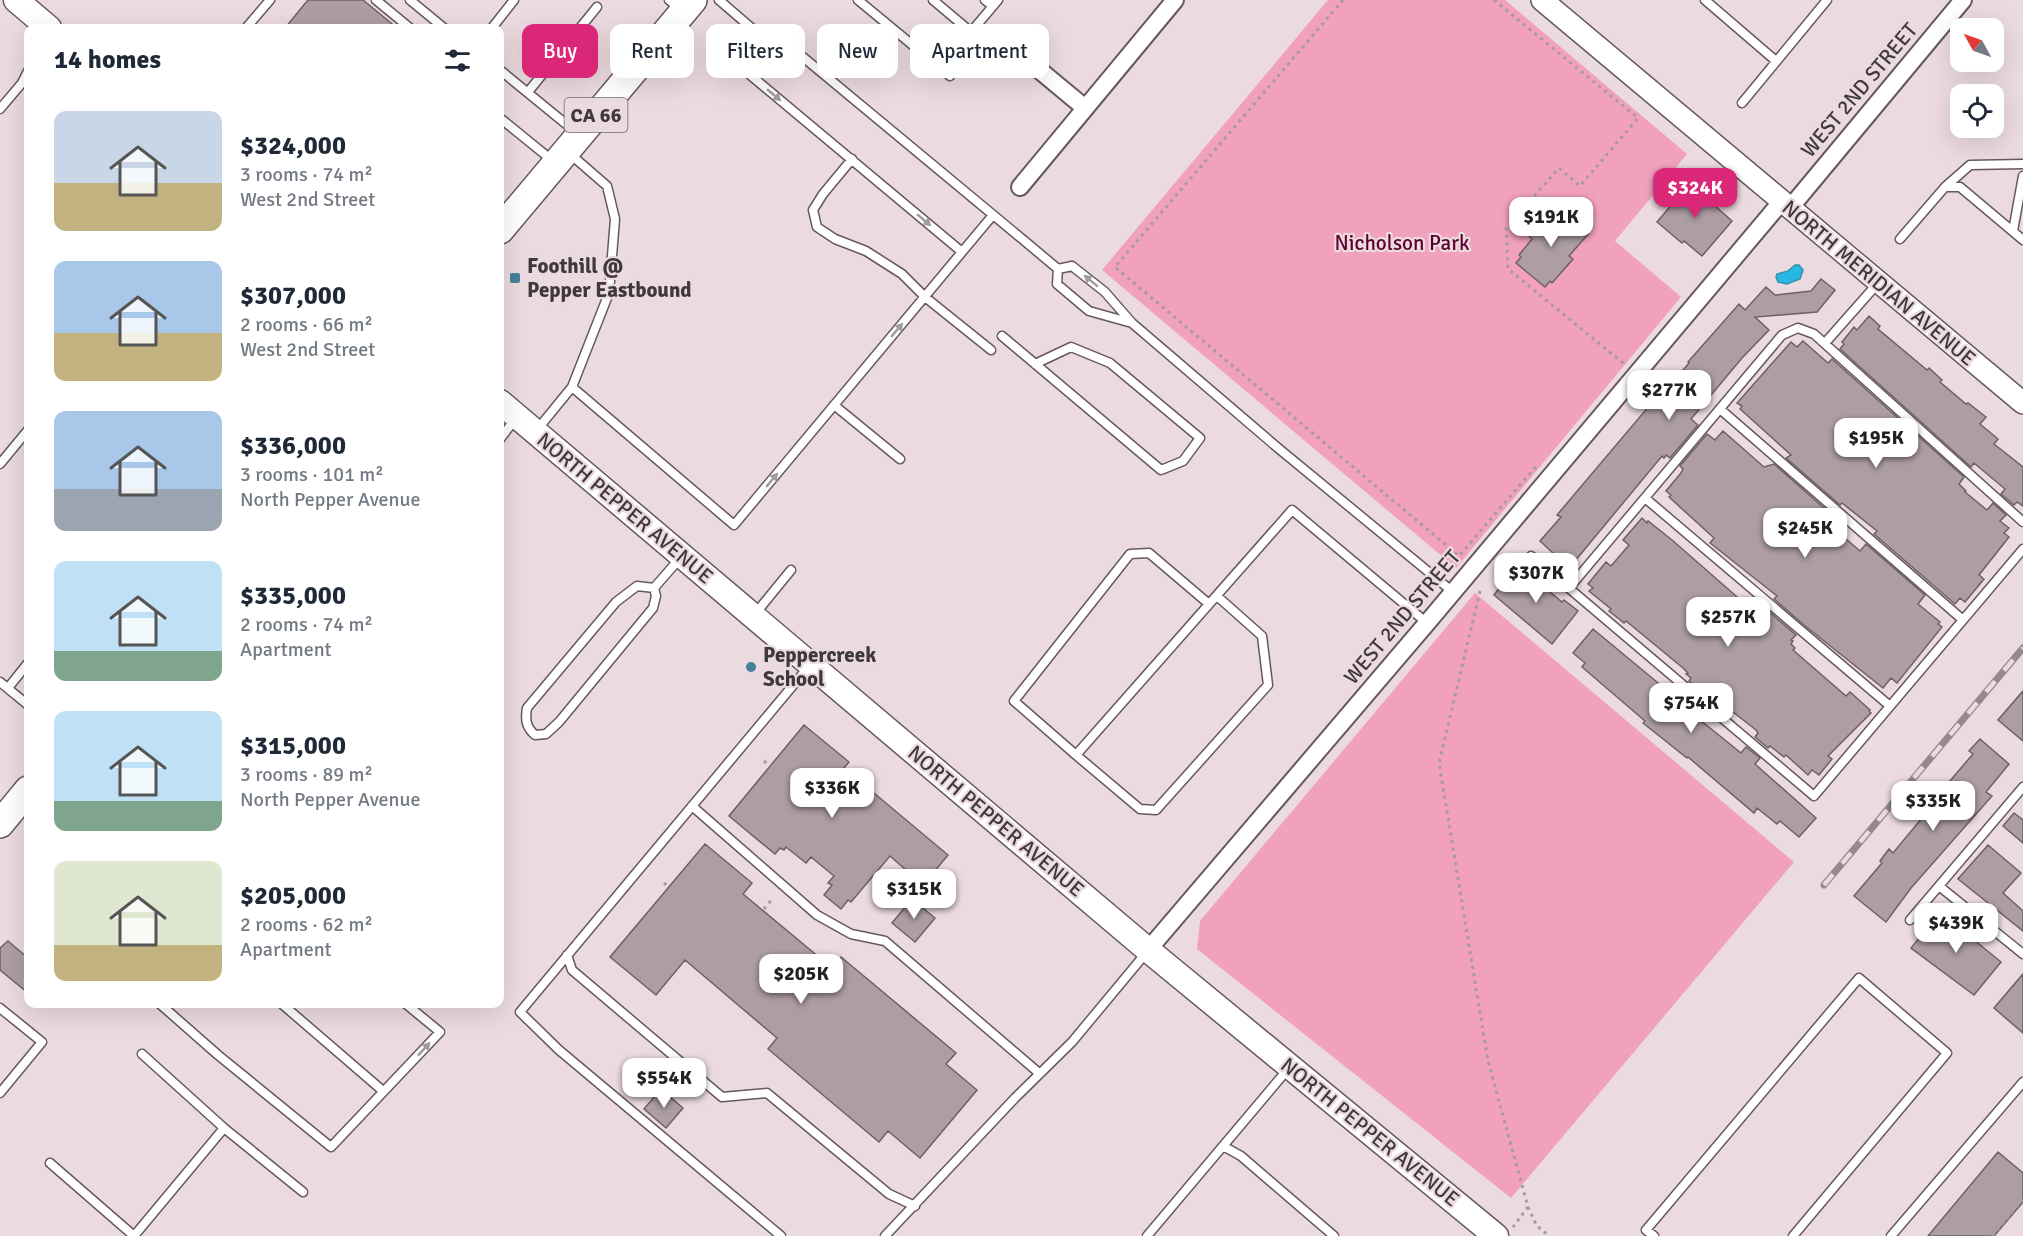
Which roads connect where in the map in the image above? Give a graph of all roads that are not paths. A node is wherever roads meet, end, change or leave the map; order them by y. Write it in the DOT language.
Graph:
graph roads {
  1 [pos="16,0"];
  2 [pos="270,0"];
  3 [pos="376,0"];
  4 [pos="410,0"];
  5 [pos="514,0"];
  6 [pos="719,0"];
  7 [pos="858,0"];
  8 [pos="933,0"];
  9 [pos="985,0"];
  10 [pos="1175,0"];
  11 [pos="1542,0"];
  12 [pos="1705,0"];
  13 [pos="1827,0"];
  14 [pos="1963,0"];
  15 [pos="996,3"];
  16 [pos="682,4"];
  17 [pos="597,7"];
  18 [pos="45,24"];
  19 [pos="249,24"];
  20 [pos="405,24"];
  21 [pos="439,24"];
  22 [pos="495,24"];
  23 [pos="747,24"];
  24 [pos="910,43"];
  25 [pos="805,59"];
  26 [pos="1776,61"];
  27 [pos="504,73"];
  28 [pos="754,78"];
  29 [pos="1049,78"];
  30 [pos="24,87"];
  31 [pos="528,92"];
  32 [pos="1742,103"];
  33 [pos="1085,108"];
  34 [pos="0,109"];
  35 [pos="504,120"];
  36 [pos="567,150"];
  37 [pos="852,159"];
  38 [pos="2023,164"];
  39 [pos="2023,176"];
  40 [pos="1020,187"];
  41 [pos="1945,187"];
  42 [pos="1786,205"];
  43 [pos="993,215"];
  44 [pos="504,219"];
  45 [pos="2013,231"];
  46 [pos="1900,240"];
  47 [pos="2023,240"];
  48 [pos="962,252"];
  49 [pos="1058,269"];
  50 [pos="1879,282"];
  51 [pos="925,297"];
  52 [pos="1132,323"];
  53 [pos="1002,336"];
  54 [pos="1825,343"];
  55 [pos="991,350"];
  56 [pos="1035,364"];
  57 [pos="572,387"];
  58 [pos="2023,403"];
  59 [pos="834,405"];
  60 [pos="1720,409"];
  61 [pos="517,417"];
  62 [pos="504,434"];
  63 [pos="24,435"];
  64 [pos="900,459"];
  65 [pos="0,464"];
  66 [pos="1645,498"];
  67 [pos="2023,522"];
  68 [pos="2023,549"];
  69 [pos="682,556"];
  70 [pos="1531,556"];
  71 [pos="791,570"];
  72 [pos="654,588"];
  73 [pos="1569,588"];
  74 [pos="1453,592"];
  75 [pos="1217,596"];
  76 [pos="1209,604"];
  77 [pos="753,616"];
  78 [pos="1963,620"];
  79 [pos="1427,623"];
  80 [pos="810,664"];
  81 [pos="24,668"];
  82 [pos="0,682"];
  83 [pos="8,688"];
  84 [pos="24,702"];
  85 [pos="1890,706"];
  86 [pos="1076,755"];
  87 [pos="2023,787"];
  88 [pos="24,795"];
  89 [pos="692,806"];
  90 [pos="0,824"];
  91 [pos="1939,886"];
  92 [pos="1910,920"];
  93 [pos="1148,950"];
  94 [pos="2023,954"];
  95 [pos="567,955"];
  96 [pos="0,1008"];
  97 [pos="165,1008"];
  98 [pos="287,1008"];
  99 [pos="411,1008"];
  100 [pos="142,1054"];
  101 [pos="1290,1067"];
  102 [pos="1039,1073"];
  103 [pos="2023,1082"];
  104 [pos="383,1091"];
  105 [pos="0,1093"];
  106 [pos="224,1128"];
  107 [pos="1223,1146"];
  108 [pos="50,1163"];
  109 [pos="303,1192"];
  110 [pos="915,1206"];
  111 [pos="1504,1232"];
  112 [pos="134,1236"];
  113 [pos="781,1236"];
  114 [pos="885,1236"];
  115 [pos="1147,1236"];
  116 [pos="1334,1236"];
  117 [pos="1654,1236"];
  118 [pos="1793,1236"];
  119 [pos="1891,1236"];
  1 -- 18 [label="main road"];
  2 -- 19 [label="lane"];
  3 -- 20 [label="lane"];
  4 -- 21 [label="lane"];
  5 -- 22 [label="lane"];
  6 -- 23 [label="lane"];
  7 -- 24 [label="lane"];
  8 -- 15 [label="lane"];
  9 -- 15 [label="lane"];
  10 -- 33 [label="street"];
  11 -- 42 [label="street, NORTH MERIDIAN AVENUE"];
  12 -- 26 [label="lane"];
  13 -- 26 [label="lane"];
  14 -- 42 [label="street, WEST 2ND STREET"];
  16 -- 36 [label="main road, CA 66"];
  17 -- 31 [label="lane"];
  25 -- 43 [label="lane"];
  26 -- 32 [label="lane"];
  27 -- 31 [label="lane"];
  28 -- 37 [label="lane, one-way"];
  29 -- 33 [label="street"];
  30 -- 34 [label="lane"];
  31 -- 36 [label="lane"];
  33 -- 40 [label="street"];
  35 -- 36 [label="lane"];
  36 -- 44 [label="main road, CA 66"];
  36 -- 57 [label="lane"];
  37 -- 48 [label="lane, one-way"];
  37 -- 51 [label="lane"];
  38 -- 41 [label="lane"];
  39 -- 45 [label="lane"];
  41 -- 45 [label="lane"];
  41 -- 46 [label="lane"];
  42 -- 50 [label="street, NORTH MERIDIAN AVENUE"];
  42 -- 74 [label="street, WEST 2ND STREET"];
  43 -- 48 [label="lane"];
  43 -- 49 [label="lane"];
  45 -- 47 [label="lane"];
  48 -- 51 [label="lane"];
  52 -- 49 [label="lane, one-way"];
  49 -- 52 [label="lane"];
  50 -- 54 [label="lane"];
  50 -- 58 [label="street, NORTH MERIDIAN AVENUE"];
  51 -- 55 [label="lane"];
  59 -- 51 [label="lane, one-way"];
  52 -- 74 [label="lane"];
  53 -- 56 [label="lane"];
  54 -- 60 [label="lane"];
  54 -- 67 [label="lane"];
  56 -- 56 [label="lane"];
  57 -- 59 [label="lane, one-way"];
  57 -- 61 [label="lane"];
  59 -- 64 [label="lane"];
  60 -- 66 [label="lane"];
  60 -- 78 [label="lane"];
  61 -- 62 [label="lane"];
  61 -- 69 [label="main road, NORTH PEPPER AVENUE"];
  63 -- 65 [label="lane"];
  66 -- 73 [label="lane"];
  66 -- 85 [label="lane"];
  68 -- 78 [label="lane"];
  69 -- 72 [label="lane"];
  69 -- 77 [label="main road, NORTH PEPPER AVENUE"];
  70 -- 73 [label="lane"];
  71 -- 77 [label="lane"];
  72 -- 72 [label="lane"];
  73 -- 85 [label="lane"];
  74 -- 79 [label="street, WEST 2ND STREET"];
  75 -- 76 [label="lane"];
  75 -- 79 [label="lane"];
  75 -- 86 [label="lane"];
  76 -- 86 [label="lane"];
  76 -- 86 [label="lane"];
  77 -- 80 [label="main road, NORTH PEPPER AVENUE"];
  78 -- 85 [label="lane"];
  79 -- 93 [label="street, WEST 2ND STREET"];
  80 -- 89 [label="lane"];
  80 -- 93 [label="main road, NORTH PEPPER AVENUE"];
  81 -- 83 [label="lane"];
  82 -- 83 [label="lane"];
  83 -- 84 [label="lane"];
  87 -- 91 [label="lane"];
  88 -- 90 [label="main road"];
  89 -- 95 [label="lane"];
  89 -- 102 [label="lane"];
  91 -- 92 [label="lane"];
  91 -- 94 [label="lane"];
  93 -- 101 [label="main road, NORTH PEPPER AVENUE"];
  93 -- 102 [label="lane"];
  95 -- 110 [label="lane"];
  95 -- 113 [label="lane"];
  96 -- 105 [label="lane"];
  97 -- 104 [label="lane"];
  98 -- 104 [label="lane"];
  104 -- 99 [label="lane, one-way"];
  100 -- 106 [label="lane"];
  101 -- 107 [label="lane"];
  101 -- 111 [label="main road, NORTH PEPPER AVENUE"];
  102 -- 110 [label="lane"];
  103 -- 119 [label="lane"];
  106 -- 109 [label="lane"];
  106 -- 112 [label="lane"];
  107 -- 115 [label="lane"];
  107 -- 116 [label="lane"];
  108 -- 112 [label="lane"];
  110 -- 114 [label="lane"];
  117 -- 118 [label="lane"];
}
